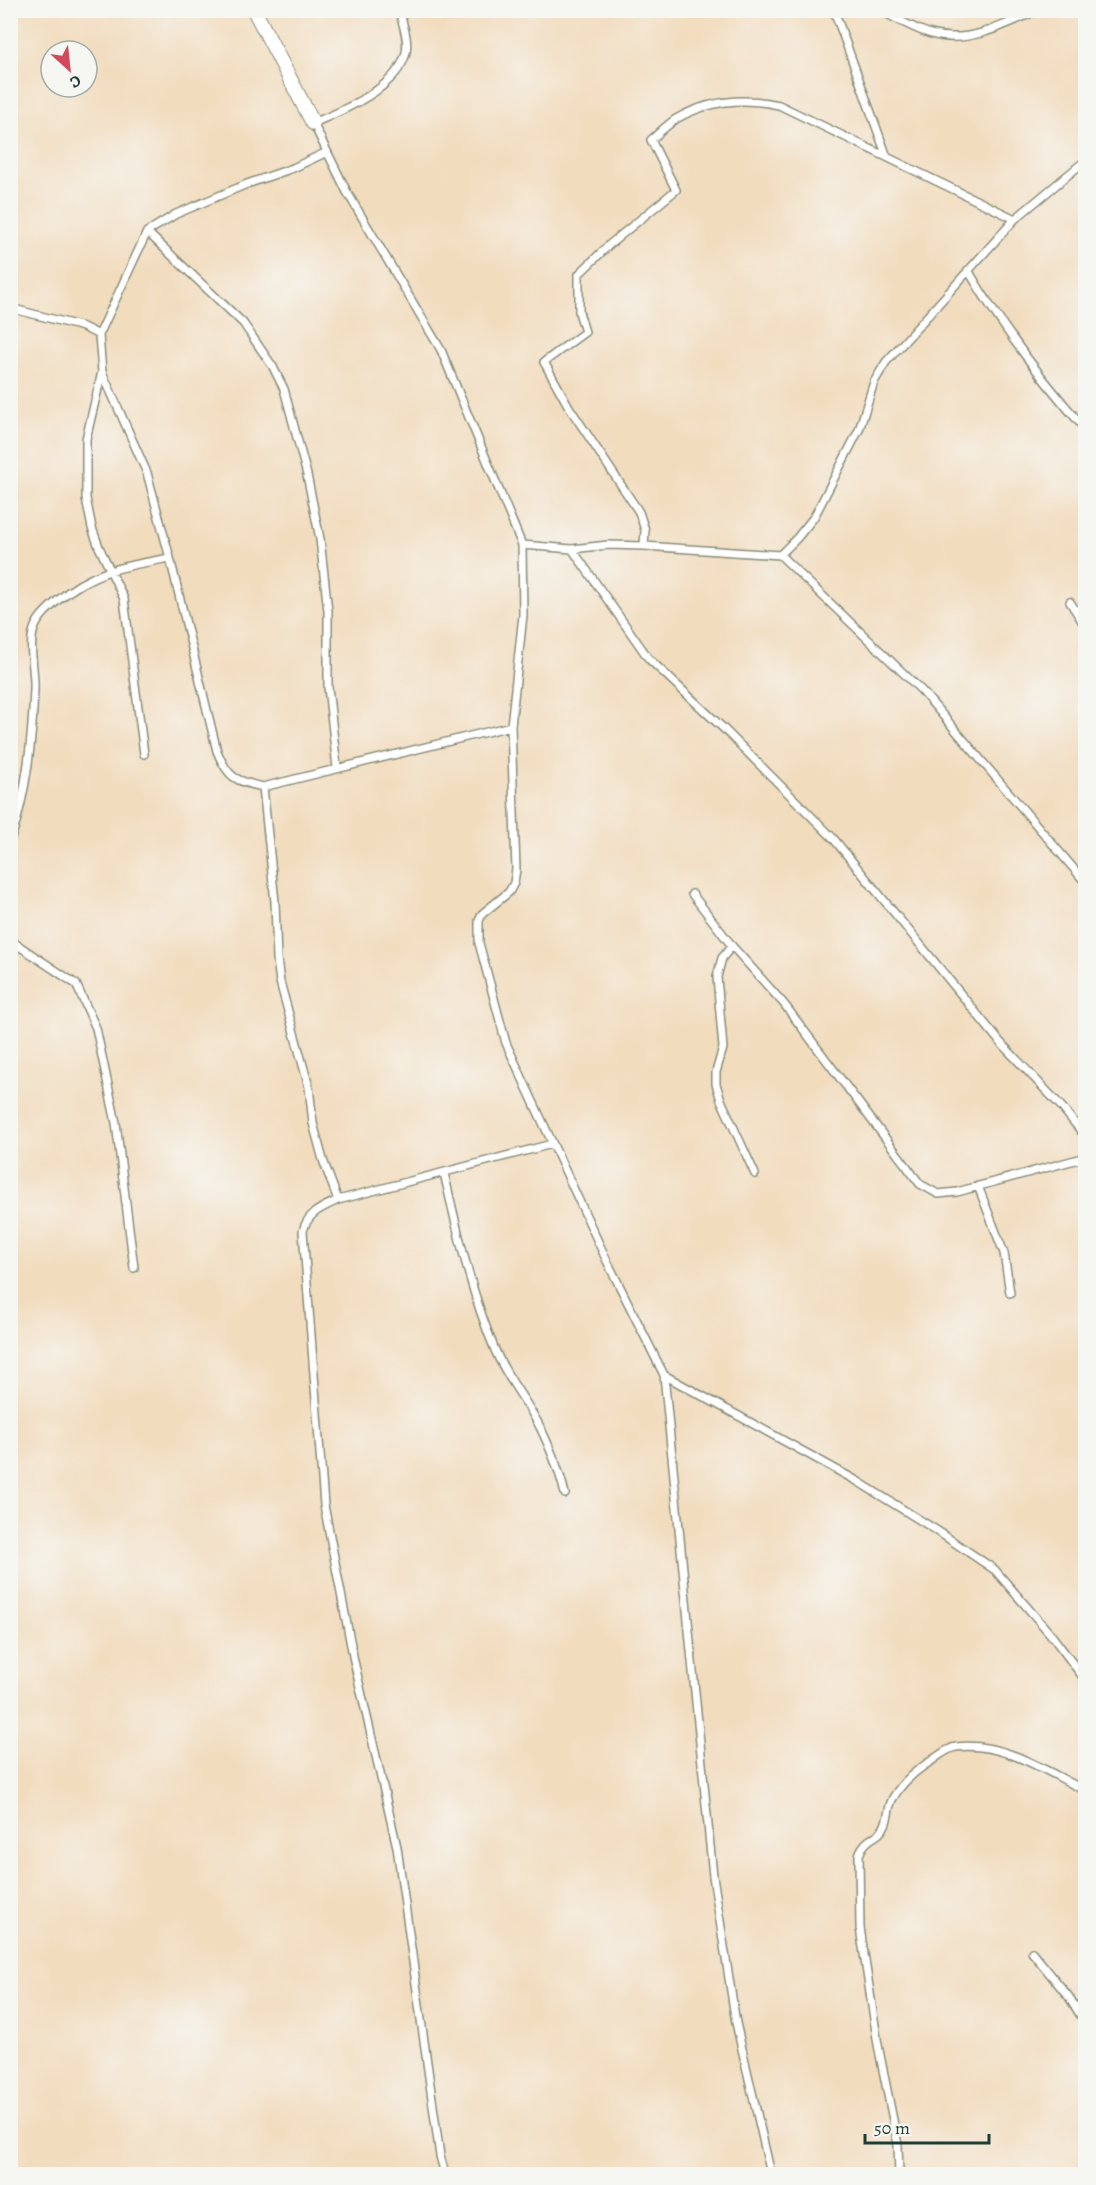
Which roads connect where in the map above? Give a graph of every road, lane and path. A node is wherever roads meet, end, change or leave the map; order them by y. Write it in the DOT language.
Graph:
graph roads {
  1 [pos="254,10"];
  2 [pos="399,10"];
  3 [pos="834,10"];
  4 [pos="879,10"];
  5 [pos="1038,10"];
  6 [pos="313,123"];
  7 [pos="327,152"];
  8 [pos="887,157"];
  9 [pos="1086,160"];
  10 [pos="1015,219"];
  11 [pos="147,232"];
  12 [pos="968,270"];
  13 [pos="10,308"];
  14 [pos="99,335"];
  15 [pos="102,372"];
  16 [pos="1086,430"];
  17 [pos="522,544"];
  18 [pos="644,546"];
  19 [pos="572,549"];
  20 [pos="780,555"];
  21 [pos="170,558"];
  22 [pos="110,569"];
  23 [pos="1070,602"];
  24 [pos="1086,627"];
  25 [pos="511,726"];
  26 [pos="144,754"];
  27 [pos="337,768"];
  28 [pos="263,787"];
  29 [pos="10,842"];
  30 [pos="1086,883"];
  31 [pos="692,894"];
  32 [pos="10,940"];
  33 [pos="732,946"];
  34 [pos="1086,1137"];
  35 [pos="552,1144"];
  36 [pos="1086,1157"];
  37 [pos="444,1173"];
  38 [pos="754,1174"];
  39 [pos="978,1186"];
  40 [pos="338,1200"];
  41 [pos="134,1268"];
  42 [pos="1010,1293"];
  43 [pos="664,1375"];
  44 [pos="565,1494"];
  45 [pos="1086,1681"];
  46 [pos="1086,1791"];
  47 [pos="1032,1952"];
  48 [pos="1086,2024"];
  49 [pos="445,2175"];
  50 [pos="771,2175"];
  51 [pos="900,2175"];
  1 -- 6 [label="street"];
  2 -- 6 [label="lane"];
  3 -- 8 [label="lane"];
  4 -- 5 [label="lane"];
  6 -- 7 [label="lane"];
  7 -- 11 [label="lane"];
  7 -- 17 [label="lane"];
  8 -- 10 [label="lane"];
  8 -- 18 [label="lane"];
  9 -- 10 [label="lane"];
  10 -- 12 [label="lane"];
  11 -- 14 [label="lane"];
  11 -- 27 [label="lane"];
  12 -- 16 [label="lane"];
  12 -- 20 [label="lane"];
  13 -- 14 [label="lane"];
  14 -- 15 [label="lane"];
  15 -- 21 [label="lane"];
  15 -- 22 [label="lane"];
  17 -- 19 [label="lane"];
  17 -- 25 [label="lane"];
  18 -- 19 [label="lane"];
  18 -- 20 [label="lane"];
  19 -- 34 [label="lane"];
  20 -- 30 [label="lane"];
  21 -- 22 [label="lane"];
  21 -- 28 [label="lane"];
  22 -- 26 [label="lane"];
  22 -- 29 [label="lane"];
  23 -- 24 [label="lane"];
  25 -- 27 [label="lane"];
  25 -- 35 [label="lane"];
  27 -- 28 [label="lane"];
  28 -- 40 [label="lane"];
  31 -- 33 [label="lane"];
  32 -- 41 [label="lane"];
  33 -- 38 [label="lane"];
  33 -- 39 [label="lane"];
  35 -- 37 [label="lane"];
  35 -- 43 [label="lane"];
  36 -- 39 [label="lane"];
  37 -- 40 [label="lane"];
  37 -- 44 [label="lane"];
  39 -- 42 [label="lane"];
  40 -- 49 [label="lane"];
  43 -- 45 [label="lane"];
  43 -- 50 [label="lane"];
  46 -- 51 [label="lane"];
  47 -- 48 [label="lane"];
}
